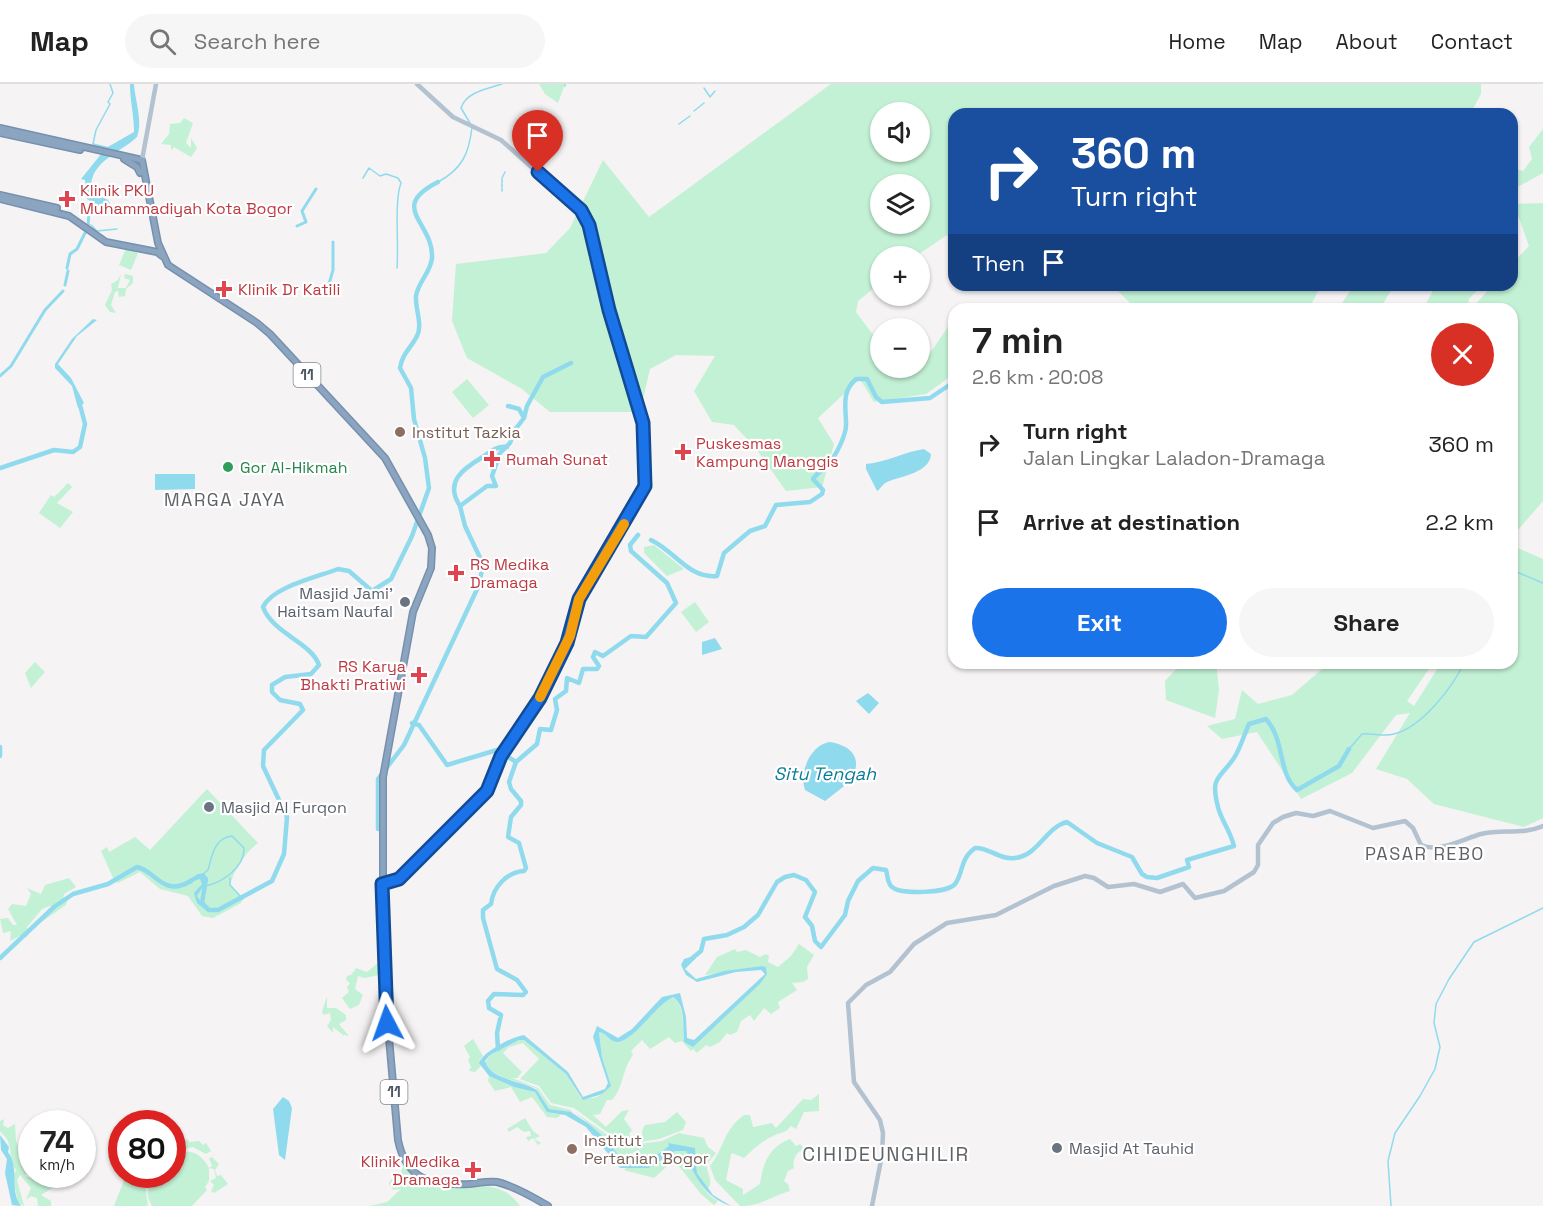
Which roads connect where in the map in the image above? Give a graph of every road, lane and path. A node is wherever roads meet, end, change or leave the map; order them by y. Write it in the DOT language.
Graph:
graph roads {
  1 [pos="156,84"];
  2 [pos="417,84"];
  3 [pos="0,130"];
  4 [pos="119,156"];
  5 [pos="142,160"];
  6 [pos="143,177"];
  7 [pos="0,197"];
  8 [pos="124,243"];
  9 [pos="158,243"];
  10 [pos="152,248"];
  11 [pos="161,251"];
  12 [pos="168,265"];
  13 [pos="1543,825"];
  14 [pos="382,884"];
  15 [pos="548,1206"];
  16 [pos="872,1206"];
  1 -- 5 [label="main road"];
  2 -- 14 [label="main road"];
  3 -- 4 [label="highway"];
  4 -- 5 [label="highway"];
  4 -- 6 [label="highway"];
  5 -- 6 [label="highway"];
  6 -- 9 [label="highway"];
  7 -- 8 [label="highway, 11"];
  8 -- 10 [label="highway, 11"];
  8 -- 12 [label="highway, 11"];
  9 -- 10 [label="highway"];
  9 -- 11 [label="highway"];
  10 -- 11 [label="highway, 11"];
  11 -- 12 [label="highway"];
  12 -- 14 [label="highway, 11"];
  13 -- 16 [label="main road"];
  14 -- 15 [label="highway, 11"];
}
